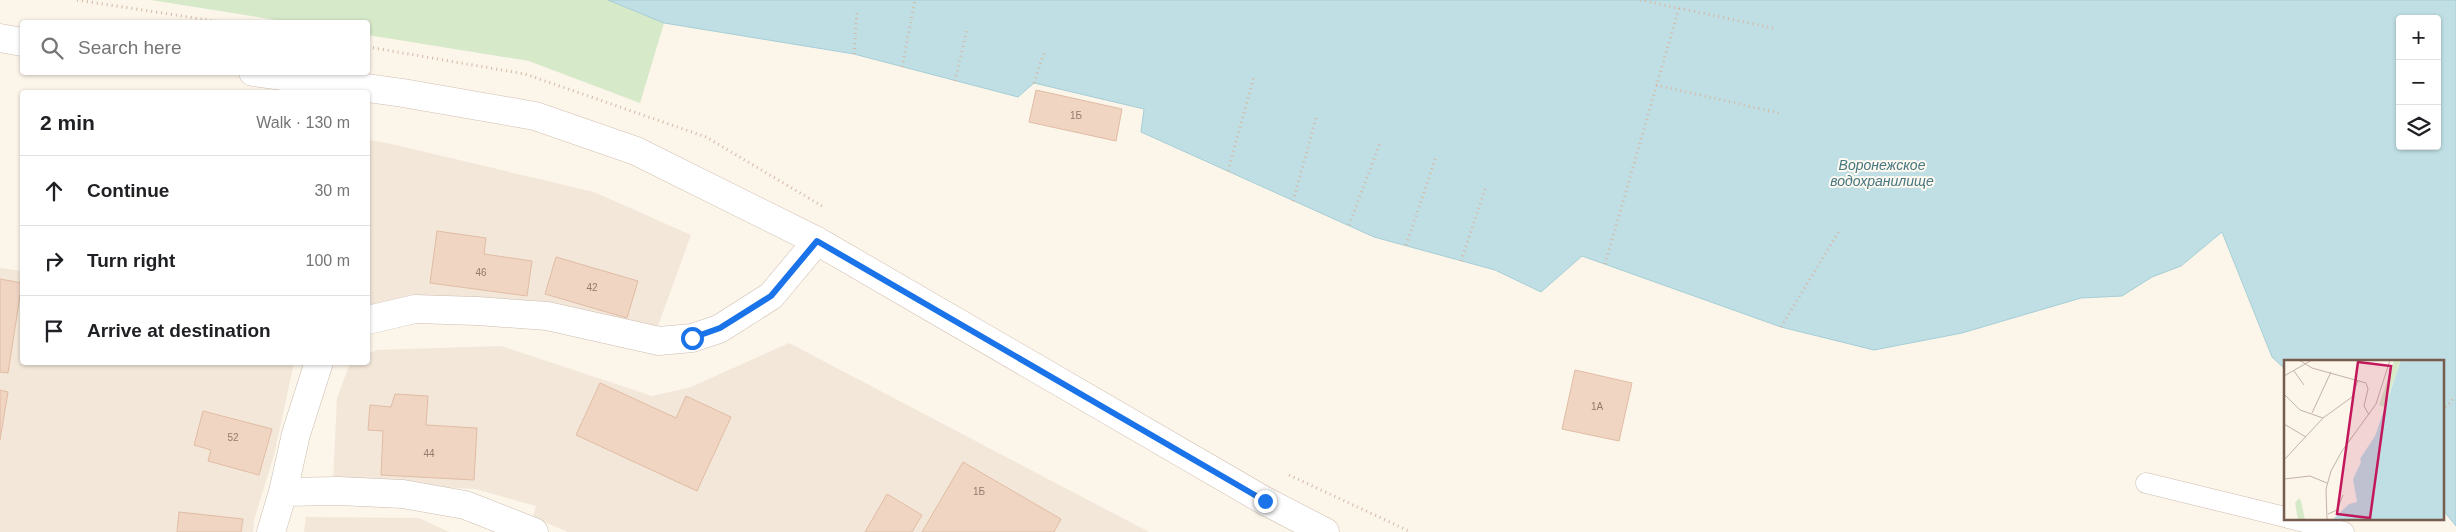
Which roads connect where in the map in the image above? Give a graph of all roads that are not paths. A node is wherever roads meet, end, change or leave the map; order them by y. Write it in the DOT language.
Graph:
graph roads {
  1 [pos="0,38"];
  2 [pos="20,42"];
  3 [pos="274,75"];
  4 [pos="817,241"];
  5 [pos="370,320"];
  6 [pos="318,365"];
  7 [pos="2146,483"];
  8 [pos="283,492"];
  9 [pos="2284,517"];
  10 [pos="2295,520"];
  11 [pos="271,532"];
  12 [pos="534,532"];
  13 [pos="1325,532"];
  14 [pos="2344,532"];
  1 -- 2 [label="main road"];
  3 -- 4 [label="main road"];
  4 -- 5 [label="main road"];
  4 -- 13 [label="main road"];
  6 -- 8 [label="main road"];
  7 -- 9 [label="lane"];
  8 -- 11 [label="main road"];
  8 -- 12 [label="main road"];
  10 -- 14 [label="lane"];
}
